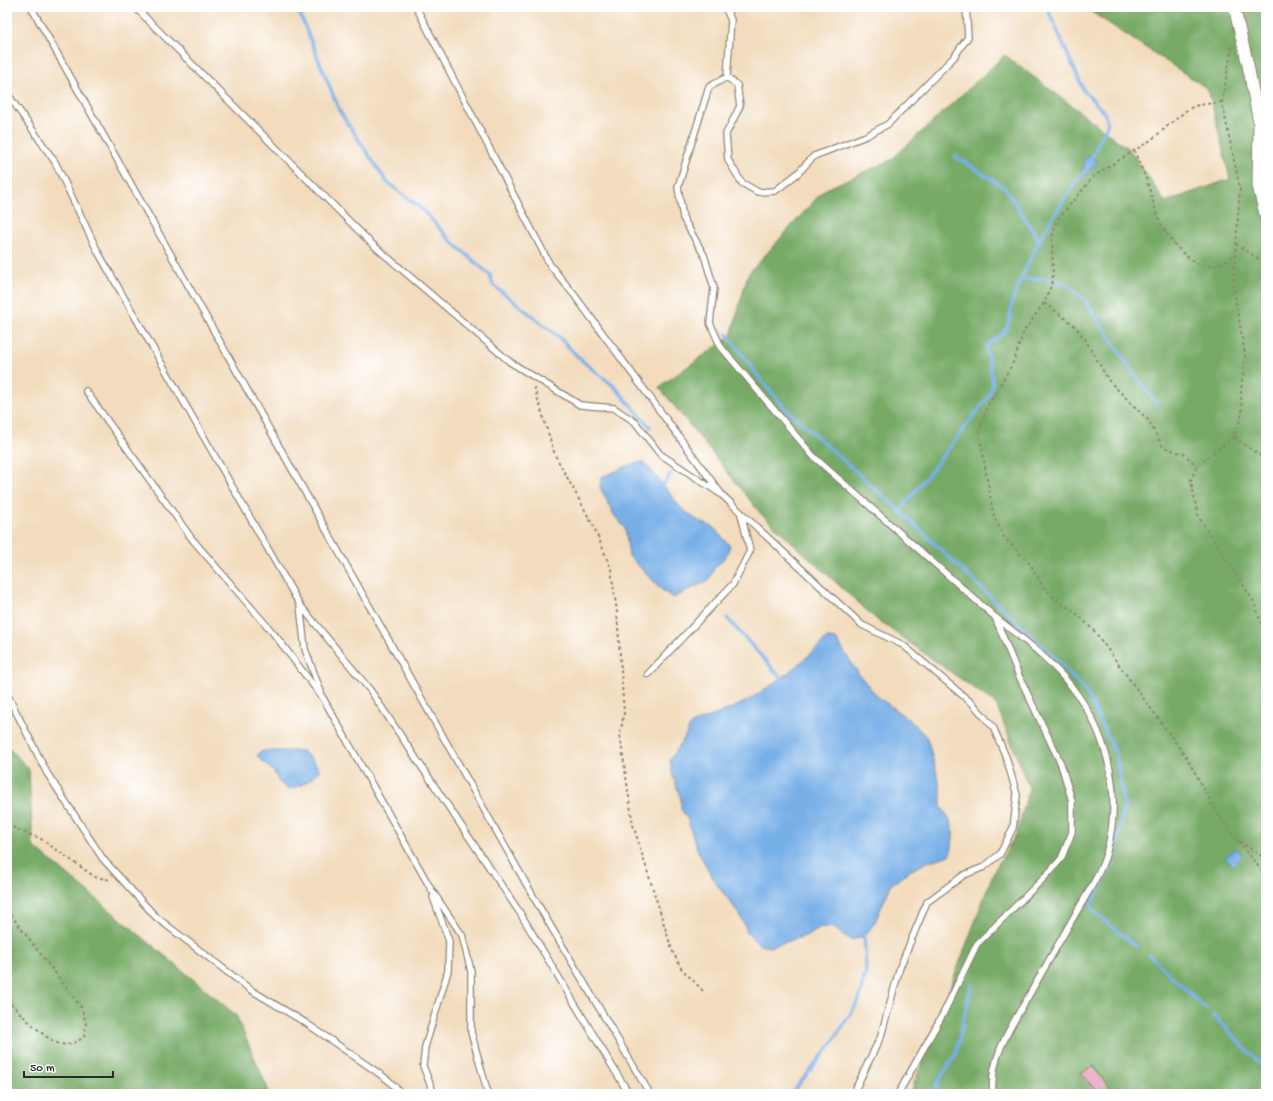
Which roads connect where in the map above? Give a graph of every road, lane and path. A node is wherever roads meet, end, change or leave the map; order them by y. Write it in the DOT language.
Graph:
graph roads {
  1 [pos="31,7"];
  2 [pos="135,7"];
  3 [pos="416,7"];
  4 [pos="725,7"];
  5 [pos="966,7"];
  6 [pos="1234,7"];
  7 [pos="1242,39"];
  8 [pos="727,77"];
  9 [pos="7,93"];
  10 [pos="1222,102"];
  11 [pos="1134,150"];
  12 [pos="1266,218"];
  13 [pos="1236,244"];
  14 [pos="1235,255"];
  15 [pos="1266,264"];
  16 [pos="1044,303"];
  17 [pos="531,374"];
  18 [pos="86,391"];
  19 [pos="1234,437"];
  20 [pos="1266,460"];
  21 [pos="1197,466"];
  22 [pos="722,495"];
  23 [pos="741,514"];
  24 [pos="300,604"];
  25 [pos="995,617"];
  26 [pos="1266,632"];
  27 [pos="648,674"];
  28 [pos="7,694"];
  29 [pos="323,698"];
  30 [pos="7,825"];
  31 [pos="1236,839"];
  32 [pos="1266,859"];
  33 [pos="1266,876"];
  34 [pos="125,884"];
  35 [pos="431,889"];
  36 [pos="7,910"];
  37 [pos="704,992"];
  38 [pos="7,1000"];
  39 [pos="402,1094"];
  40 [pos="434,1094"];
  41 [pos="488,1094"];
  42 [pos="629,1094"];
  43 [pos="650,1094"];
  44 [pos="853,1094"];
  45 [pos="898,1094"];
  46 [pos="993,1094"];
  1 -- 43 [label="lane"];
  2 -- 17 [label="lane"];
  3 -- 22 [label="lane"];
  4 -- 8 [label="lane"];
  5 -- 8 [label="lane"];
  6 -- 7 [label="street"];
  7 -- 10 [label="path"];
  7 -- 12 [label="street"];
  8 -- 25 [label="lane"];
  9 -- 24 [label="lane"];
  10 -- 11 [label="path"];
  10 -- 13 [label="path"];
  11 -- 14 [label="path"];
  11 -- 16 [label="path"];
  13 -- 14 [label="path"];
  13 -- 15 [label="path"];
  14 -- 19 [label="path"];
  16 -- 21 [label="path"];
  16 -- 31 [label="path"];
  17 -- 22 [label="lane"];
  17 -- 37 [label="path"];
  18 -- 29 [label="lane"];
  19 -- 20 [label="path"];
  19 -- 21 [label="path"];
  21 -- 26 [label="path"];
  22 -- 23 [label="lane"];
  23 -- 27 [label="lane"];
  23 -- 44 [label="lane"];
  24 -- 29 [label="lane"];
  24 -- 42 [label="lane"];
  25 -- 45 [label="lane"];
  25 -- 46 [label="lane"];
  28 -- 34 [label="lane"];
  29 -- 35 [label="lane"];
  30 -- 34 [label="path"];
  31 -- 32 [label="path"];
  31 -- 33 [label="path"];
  34 -- 39 [label="lane"];
  35 -- 40 [label="lane"];
  35 -- 41 [label="lane"];
  36 -- 38 [label="path"];
}
